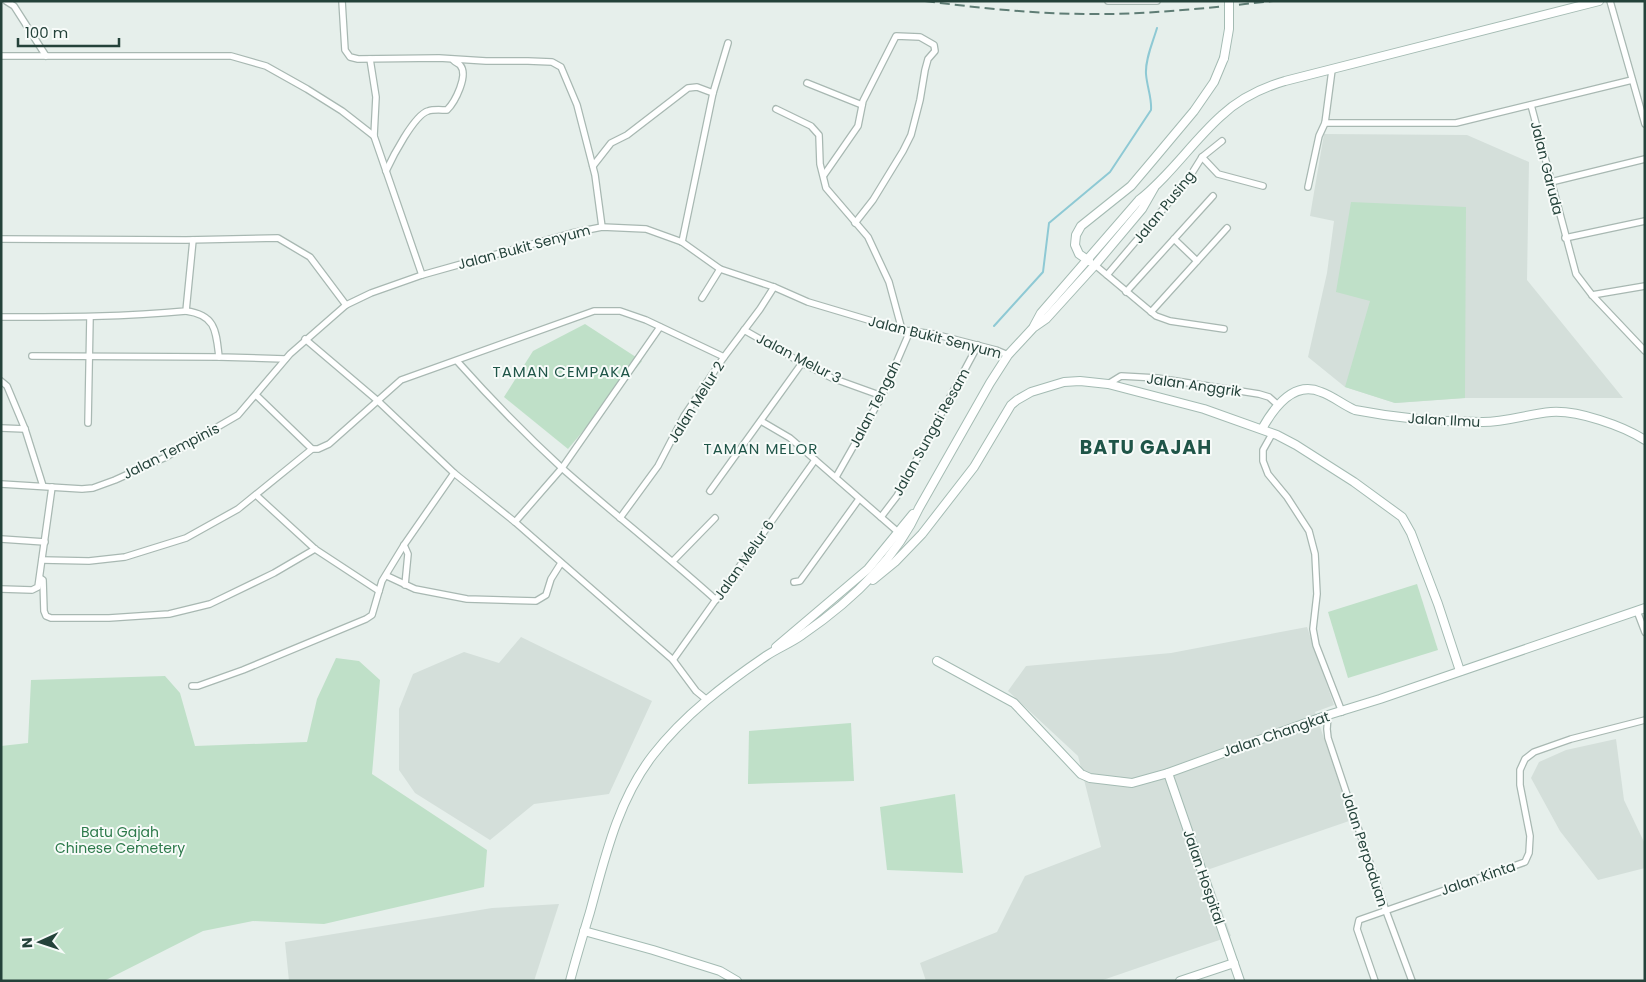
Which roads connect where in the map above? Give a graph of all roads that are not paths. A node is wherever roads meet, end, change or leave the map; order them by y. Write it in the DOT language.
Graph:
graph roads {
  1 [pos="6,1"];
  2 [pos="342,1"];
  3 [pos="1108,1"];
  4 [pos="1157,1"];
  5 [pos="1229,1"];
  6 [pos="1599,1"];
  7 [pos="1610,1"];
  8 [pos="728,43"];
  9 [pos="1,56"];
  10 [pos="46,56"];
  11 [pos="370,59"];
  12 [pos="450,59"];
  13 [pos="1332,70"];
  14 [pos="1632,80"];
  15 [pos="807,83"];
  16 [pos="714,93"];
  17 [pos="862,105"];
  18 [pos="1531,105"];
  19 [pos="776,109"];
  20 [pos="1644,122"];
  21 [pos="1325,123"];
  22 [pos="374,136"];
  23 [pos="1222,141"];
  24 [pos="393,156"];
  25 [pos="381,157"];
  26 [pos="1202,157"];
  27 [pos="1645,159"];
  28 [pos="593,166"];
  29 [pos="386,171"];
  30 [pos="824,176"];
  31 [pos="1551,182"];
  32 [pos="1263,186"];
  33 [pos="1308,187"];
  34 [pos="1154,188"];
  35 [pos="1213,196"];
  36 [pos="1645,221"];
  37 [pos="855,223"];
  38 [pos="602,227"];
  39 [pos="1227,228"];
  40 [pos="1565,238"];
  41 [pos="1,239"];
  42 [pos="1174,239"];
  43 [pos="193,240"];
  44 [pos="682,242"];
  45 [pos="1087,259"];
  46 [pos="1197,260"];
  47 [pos="1095,265"];
  48 [pos="720,269"];
  49 [pos="422,275"];
  50 [pos="1107,275"];
  51 [pos="1645,286"];
  52 [pos="774,287"];
  53 [pos="1126,292"];
  54 [pos="1592,296"];
  55 [pos="702,298"];
  56 [pos="346,305"];
  57 [pos="186,312"];
  58 [pos="1151,312"];
  59 [pos="1,317"];
  60 [pos="90,317"];
  61 [pos="660,327"];
  62 [pos="1033,328"];
  63 [pos="1224,329"];
  64 [pos="744,330"];
  65 [pos="902,330"];
  66 [pos="910,331"];
  67 [pos="305,339"];
  68 [pos="978,345"];
  69 [pos="1645,351"];
  70 [pos="1008,355"];
  71 [pos="32,356"];
  72 [pos="89,357"];
  73 [pos="219,357"];
  74 [pos="724,357"];
  75 [pos="284,359"];
  76 [pos="457,361"];
  77 [pos="802,363"];
  78 [pos="1,381"];
  79 [pos="1108,384"];
  80 [pos="256,395"];
  81 [pos="882,396"];
  82 [pos="378,401"];
  83 [pos="1278,405"];
  84 [pos="761,421"];
  85 [pos="88,423"];
  86 [pos="1,428"];
  87 [pos="25,429"];
  88 [pos="1262,430"];
  89 [pos="1272,434"];
  90 [pos="1645,440"];
  91 [pos="312,449"];
  92 [pos="815,460"];
  93 [pos="562,468"];
  94 [pos="454,473"];
  95 [pos="836,476"];
  96 [pos="1,484"];
  97 [pos="43,486"];
  98 [pos="52,487"];
  99 [pos="710,491"];
  100 [pos="256,496"];
  101 [pos="859,499"];
  102 [pos="919,508"];
  103 [pos="882,516"];
  104 [pos="620,518"];
  105 [pos="715,518"];
  106 [pos="515,522"];
  107 [pos="898,532"];
  108 [pos="1,539"];
  109 [pos="45,542"];
  110 [pos="404,545"];
  111 [pos="314,549"];
  112 [pos="42,560"];
  113 [pos="673,561"];
  114 [pos="896,562"];
  115 [pos="561,563"];
  116 [pos="880,568"];
  117 [pos="868,569"];
  118 [pos="387,576"];
  119 [pos="40,578"];
  120 [pos="794,582"];
  121 [pos="405,585"];
  122 [pos="1,589"];
  123 [pos="859,589"];
  124 [pos="379,591"];
  125 [pos="716,600"];
  126 [pos="1641,609"];
  127 [pos="1645,632"];
  128 [pos="768,655"];
  129 [pos="673,660"];
  130 [pos="937,662"];
  131 [pos="1460,671"];
  132 [pos="192,686"];
  133 [pos="707,700"];
  134 [pos="1342,712"];
  135 [pos="1328,715"];
  136 [pos="1645,720"];
  137 [pos="1168,773"];
  138 [pos="1386,910"];
  139 [pos="584,931"];
  140 [pos="1234,963"];
  141 [pos="570,981"];
  142 [pos="737,981"];
  143 [pos="1180,981"];
  144 [pos="1240,981"];
  145 [pos="1375,981"];
  146 [pos="1412,981"];
  1 -- 10 [label="street"];
  2 -- 11 [label="street"];
  3 -- 4 [label="street"];
  5 -- 45 [label="street, bridge"];
  6 -- 13 [label="street"];
  7 -- 14 [label="street"];
  8 -- 16 [label="street"];
  9 -- 10 [label="street"];
  10 -- 22 [label="street"];
  11 -- 12 [label="street"];
  11 -- 22 [label="street"];
  12 -- 24 [label="street"];
  12 -- 28 [label="street"];
  13 -- 21 [label="street"];
  13 -- 34 [label="street"];
  14 -- 18 [label="street"];
  14 -- 20 [label="street"];
  15 -- 17 [label="street"];
  16 -- 28 [label="street"];
  16 -- 44 [label="street"];
  17 -- 30 [label="street"];
  17 -- 37 [label="street"];
  18 -- 21 [label="street, Jalan Garuda"];
  18 -- 31 [label="street, Jalan Garuda"];
  19 -- 30 [label="street"];
  21 -- 33 [label="street"];
  22 -- 25 [label="street"];
  23 -- 26 [label="street, Jalan Pusing"];
  24 -- 25 [label="street"];
  24 -- 29 [label="street"];
  25 -- 29 [label="street"];
  26 -- 32 [label="street"];
  26 -- 50 [label="street, Jalan Pusing"];
  27 -- 31 [label="street"];
  28 -- 38 [label="street"];
  29 -- 49 [label="street"];
  30 -- 37 [label="street"];
  31 -- 40 [label="street, Jalan Garuda"];
  34 -- 45 [label="street"];
  34 -- 47 [label="street"];
  35 -- 42 [label="street"];
  36 -- 40 [label="street"];
  37 -- 65 [label="street"];
  38 -- 44 [label="street, Jalan Bukit Senyum"];
  38 -- 49 [label="street, Jalan Bukit Senyum"];
  39 -- 46 [label="street"];
  40 -- 54 [label="street, Jalan Garuda"];
  41 -- 43 [label="street"];
  42 -- 46 [label="street"];
  42 -- 53 [label="street"];
  43 -- 56 [label="street"];
  43 -- 57 [label="street"];
  44 -- 48 [label="street, Jalan Bukit Senyum"];
  45 -- 47 [label="street"];
  45 -- 62 [label="street"];
  46 -- 58 [label="street"];
  47 -- 50 [label="street"];
  47 -- 62 [label="street"];
  48 -- 52 [label="street, Jalan Bukit Senyum"];
  48 -- 55 [label="street"];
  49 -- 56 [label="street, Jalan Bukit Senyum"];
  50 -- 53 [label="street"];
  51 -- 54 [label="street"];
  52 -- 64 [label="street, Jalan Melur 2"];
  52 -- 65 [label="street, Jalan Bukit Senyum"];
  53 -- 58 [label="street"];
  54 -- 69 [label="street, Jalan Garuda"];
  56 -- 67 [label="street, Jalan Bukit Senyum"];
  57 -- 60 [label="street"];
  57 -- 73 [label="street"];
  58 -- 63 [label="street"];
  59 -- 60 [label="street"];
  60 -- 72 [label="street"];
  61 -- 74 [label="street"];
  61 -- 76 [label="street"];
  61 -- 93 [label="street"];
  62 -- 70 [label="street"];
  64 -- 74 [label="street, Jalan Melur 2"];
  64 -- 77 [label="street, Jalan Melur 3"];
  65 -- 66 [label="street, Jalan Bukit Senyum"];
  66 -- 68 [label="street, Jalan Bukit Senyum"];
  66 -- 81 [label="street, Jalan Tengah"];
  67 -- 75 [label="street, Jalan Tempinis"];
  67 -- 82 [label="street"];
  68 -- 70 [label="street, Jalan Bukit Senyum"];
  68 -- 103 [label="street, Jalan Sungai Resam"];
  70 -- 102 [label="street"];
  71 -- 72 [label="street"];
  72 -- 73 [label="street"];
  72 -- 85 [label="street"];
  73 -- 75 [label="street"];
  74 -- 104 [label="street, Jalan Melur 2"];
  75 -- 80 [label="street, Jalan Tempinis"];
  76 -- 82 [label="street"];
  76 -- 93 [label="street"];
  77 -- 81 [label="street, Jalan Melur 3"];
  77 -- 84 [label="street"];
  78 -- 87 [label="street"];
  79 -- 83 [label="street, Jalan Anggrik"];
  79 -- 88 [label="street"];
  79 -- 114 [label="street"];
  80 -- 91 [label="street"];
  80 -- 98 [label="street, Jalan Tempinis"];
  81 -- 95 [label="street, Jalan Tengah"];
  82 -- 91 [label="street"];
  82 -- 94 [label="street"];
  83 -- 88 [label="street, Jalan Ilmu"];
  83 -- 90 [label="street, Jalan Ilmu"];
  84 -- 92 [label="street"];
  84 -- 99 [label="street"];
  86 -- 87 [label="street"];
  87 -- 97 [label="street"];
  88 -- 89 [label="street"];
  89 -- 131 [label="street"];
  89 -- 134 [label="street"];
  91 -- 100 [label="street"];
  92 -- 95 [label="street"];
  92 -- 125 [label="street, Jalan Melur 6"];
  93 -- 104 [label="street"];
  93 -- 106 [label="street"];
  94 -- 106 [label="street"];
  94 -- 110 [label="street"];
  95 -- 101 [label="street"];
  96 -- 97 [label="street, Jalan Tempinis"];
  97 -- 98 [label="street, Jalan Tempinis"];
  98 -- 109 [label="street"];
  100 -- 111 [label="street"];
  100 -- 112 [label="street"];
  101 -- 103 [label="street"];
  101 -- 120 [label="street"];
  102 -- 107 [label="street"];
  102 -- 116 [label="street"];
  103 -- 107 [label="street"];
  104 -- 113 [label="street"];
  105 -- 113 [label="street"];
  106 -- 115 [label="street"];
  107 -- 117 [label="street"];
  108 -- 109 [label="street"];
  109 -- 112 [label="street"];
  110 -- 118 [label="street"];
  110 -- 121 [label="street"];
  111 -- 119 [label="street"];
  111 -- 124 [label="street"];
  112 -- 119 [label="street"];
  113 -- 125 [label="street"];
  114 -- 116 [label="street"];
  114 -- 123 [label="street"];
  115 -- 121 [label="street"];
  115 -- 129 [label="street"];
  116 -- 117 [label="street"];
  116 -- 123 [label="street"];
  117 -- 128 [label="street"];
  118 -- 121 [label="street"];
  118 -- 124 [label="street"];
  119 -- 122 [label="street"];
  123 -- 128 [label="street"];
  124 -- 132 [label="street"];
  125 -- 129 [label="street, Jalan Melur 6"];
  126 -- 127 [label="street"];
  126 -- 131 [label="street, Jalan Changkat"];
  128 -- 133 [label="street"];
  129 -- 133 [label="street"];
  130 -- 137 [label="street, Jalan Changkat"];
  131 -- 134 [label="street, Jalan Changkat"];
  133 -- 139 [label="street"];
  134 -- 135 [label="street, Jalan Changkat"];
  135 -- 137 [label="street, Jalan Changkat"];
  135 -- 138 [label="street, Jalan Perpaduan"];
  136 -- 138 [label="street, Jalan Kinta"];
  137 -- 140 [label="street, Jalan Hospital"];
  138 -- 145 [label="street, Jalan Kinta"];
  138 -- 146 [label="street, Jalan Perpaduan"];
  139 -- 141 [label="street"];
  139 -- 142 [label="street"];
  140 -- 143 [label="street"];
  140 -- 144 [label="street, Jalan Hospital"];
}
